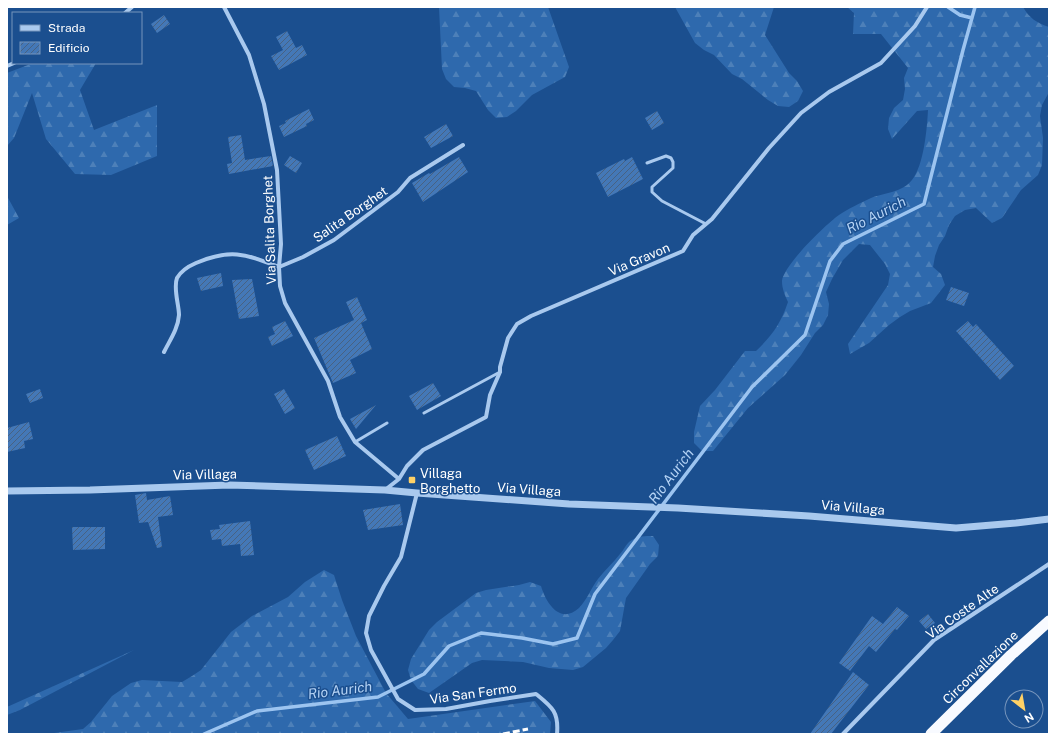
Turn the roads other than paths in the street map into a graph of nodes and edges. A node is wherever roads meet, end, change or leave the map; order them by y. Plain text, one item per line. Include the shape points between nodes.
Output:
1 (224, 7) edge
2 (927, 7) edge
3 (463, 144) dead end
4 (647, 163) dead end
5 (706, 224) junction
6 (279, 266) junction
7 (164, 352) dead end
8 (500, 372) junction
9 (424, 413) dead end
10 (387, 423) dead end
11 (355, 442) junction
12 (398, 479) junction
13 (385, 490) junction
14 (7, 491) edge
15 (417, 493) junction
16 (1049, 519) edge
17 (1049, 564) edge
18 (1049, 621) edge
19 (557, 734) edge
20 (843, 734) edge
21 (931, 734) edge

1 - 6 street, Via Salita Borghet via 249,55 264,104 276,170 281,244
2 - 5 street, Via Gravon via 916,26 881,63 829,92 801,113
3 - 6 street, Salita Borghet via 410,178 398,192 334,240 303,257
4 - 5 lane via 666,156 671,158 673,168 652,187 652,192 662,201
5 - 8 street, Via Gravon via 693,235 683,251 517,324 508,338
6 - 7 street via 234,253 208,258 187,267 177,279 179,315 176,330
6 - 11 street, Via Salita Borghet via 280,286 285,303 328,381 340,417
8 - 9 lane
8 - 12 street, Via Gravon via 490,395 486,417 423,450
10 - 11 lane
11 - 12 street, Via Salita Borghet
12 - 13 street
13 - 14 street, Via Villaga via 229,485
13 - 15 street, Via Villaga
15 - 16 street, Via Villaga via 569,504 809,516 956,528
15 - 19 street, Via San Fermo via 401,557 369,616 366,632 371,650 387,681 398,699 415,710 446,709 536,694 551,705 557,716
17 - 20 street, Via Coste Alte via 934,640
18 - 21 highway, Circonvallazione

